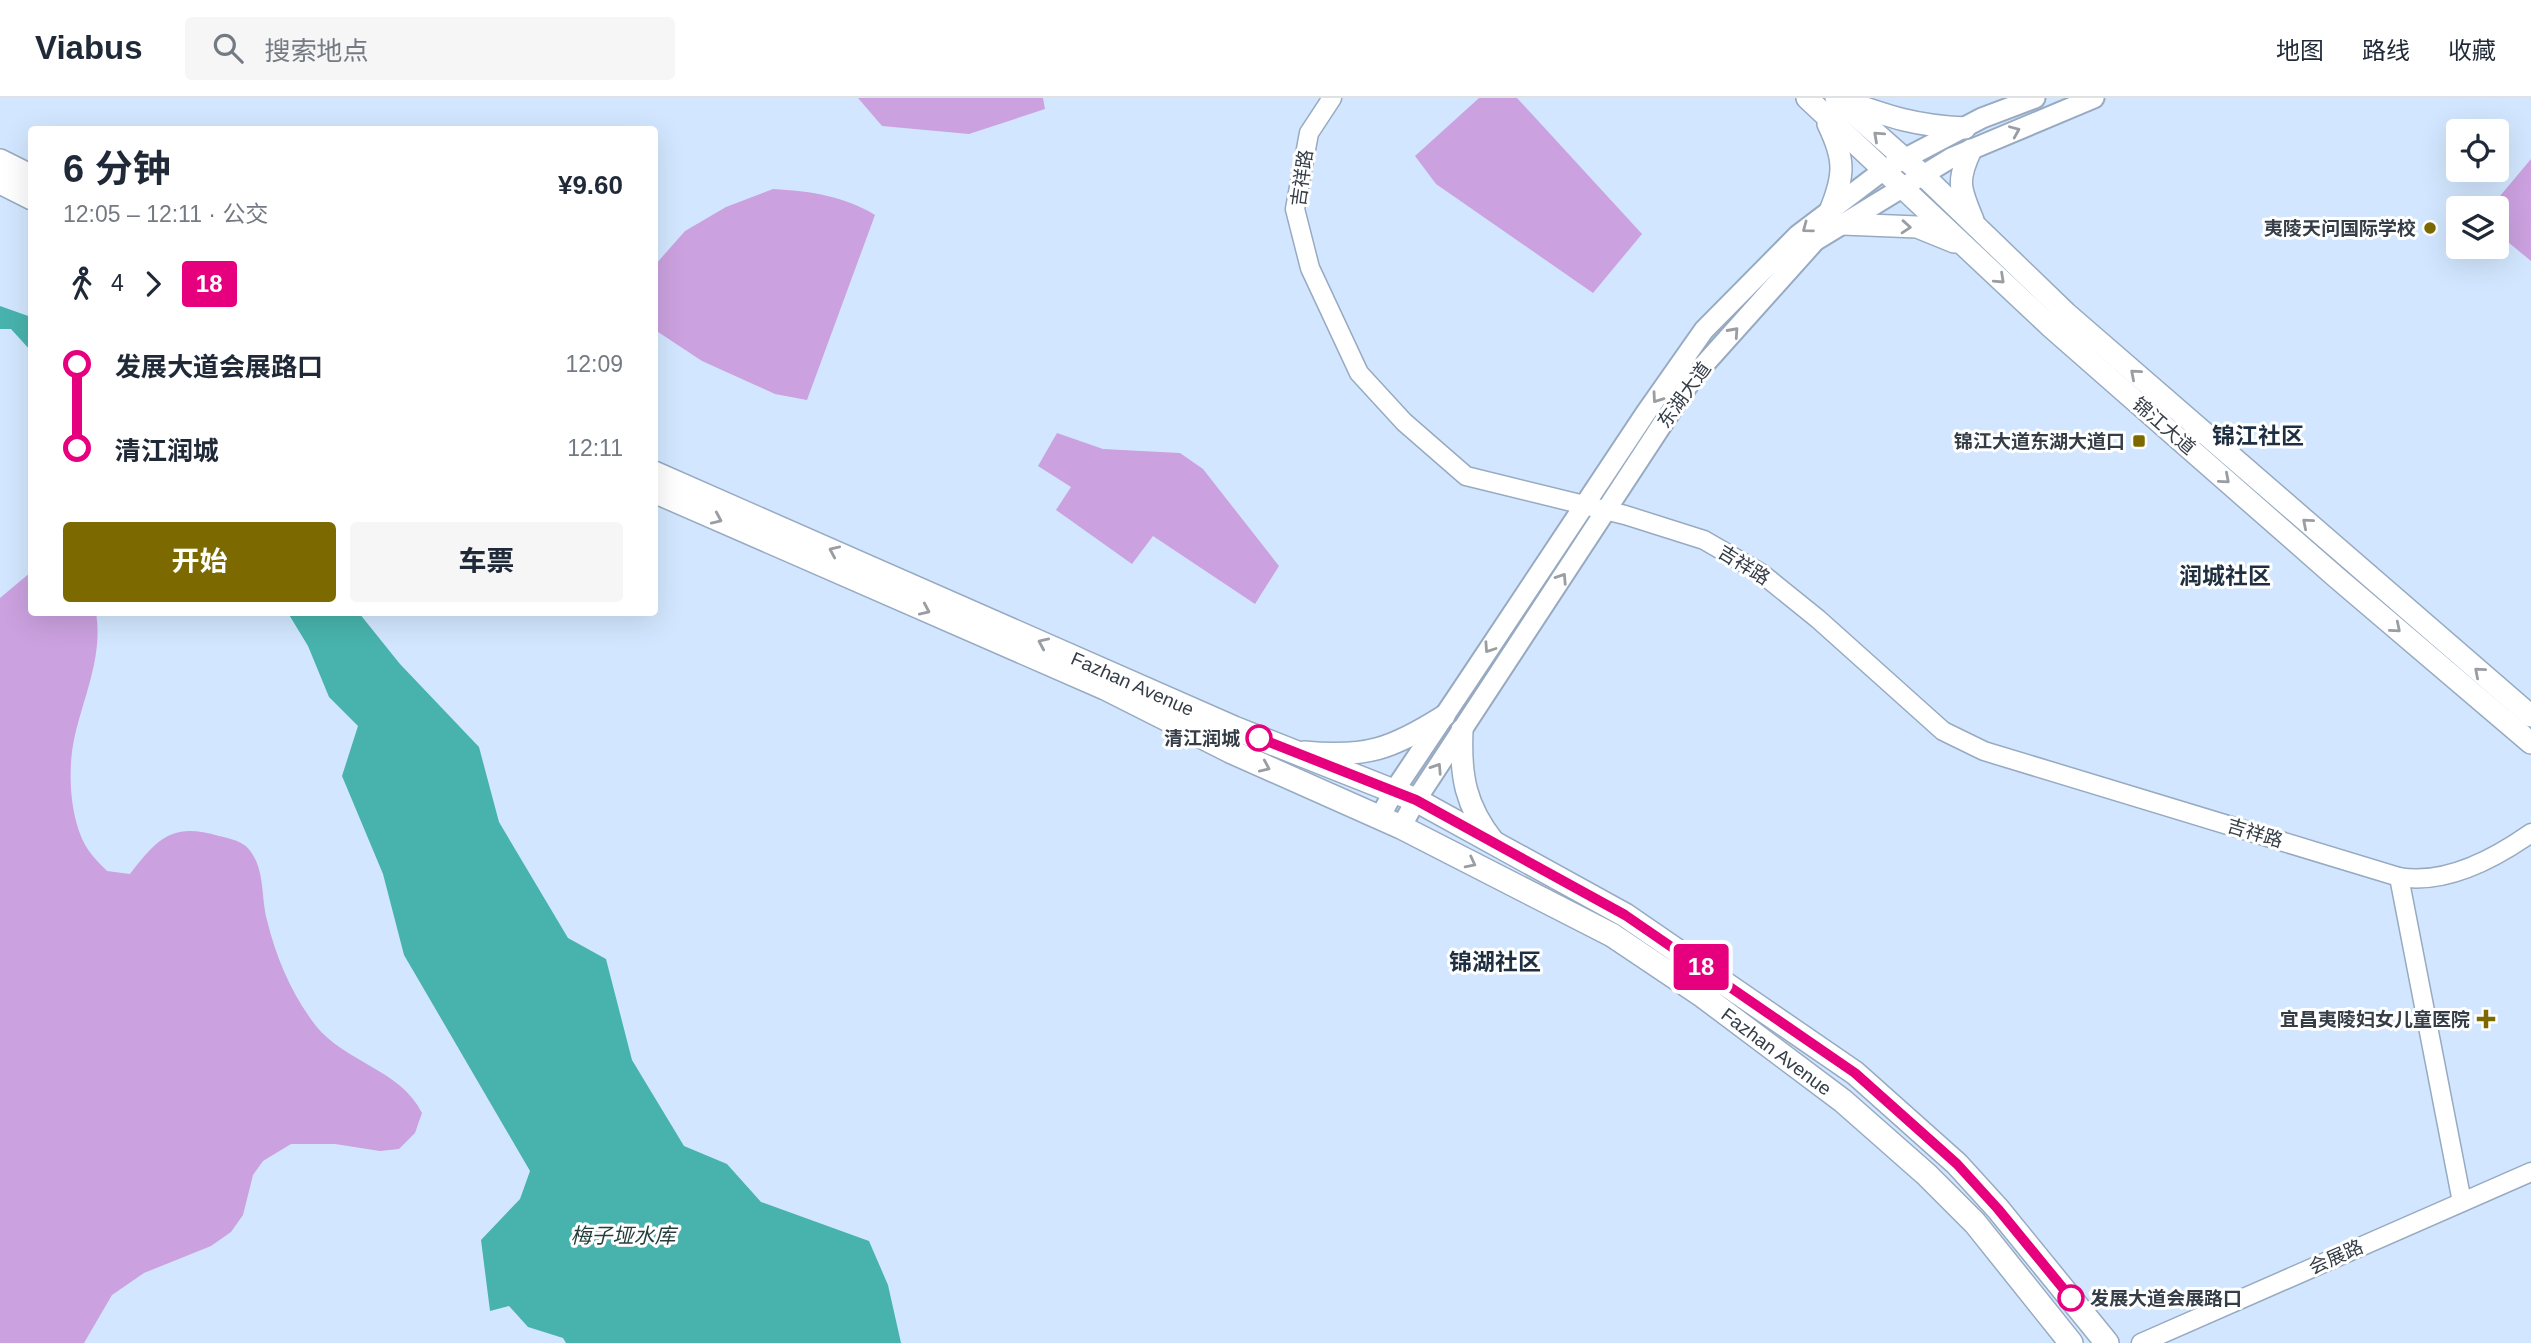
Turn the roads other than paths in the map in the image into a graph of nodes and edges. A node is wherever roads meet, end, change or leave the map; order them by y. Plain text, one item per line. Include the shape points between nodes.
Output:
1 (1332, 98) edge
2 (2035, 98) edge
3 (2094, 98) edge
4 (1825, 101) edge
5 (1965, 128) junction
6 (0, 149) edge
7 (1971, 150) junction
8 (0, 161) edge
9 (1895, 164) junction
10 (28, 174) edge
11 (28, 175) edge
12 (1923, 175) junction
13 (0, 183) edge
14 (1903, 188) junction
15 (28, 196) edge
16 (1837, 218) junction
17 (1976, 228) junction
18 (1965, 247) junction
19 (658, 475) edge
20 (658, 493) edge
21 (1584, 506) junction
22 (1606, 511) junction
23 (1444, 716) junction
24 (2531, 716) edge
25 (1462, 730) junction
26 (2531, 743) edge
27 (1291, 750) junction
28 (1394, 791) junction
29 (1416, 800) junction
30 (1380, 817) junction
31 (1401, 827) junction
32 (2531, 833) edge
33 (1494, 842) junction
34 (2399, 877) junction
35 (2531, 1172) edge
36 (2462, 1202) junction
37 (2071, 1343) edge
38 (2107, 1343) edge
39 (2141, 1343) edge

1 - 21 street, 吉祥路 via 1309,133 1295,209 1310,268 1359,373 1404,422 1466,476
2 - 5 main road, 东湖大道
7 -> 3 main road, 东湖大道
4 - 5 main road via 1906,122
4 - 9 main road, 锦江大道
4 - 16 main road via 1840,147
5 - 9 main road, 东湖大道
6 - 10 main road
7 - 12 main road, 东湖大道
7 - 17 main road via 1961,170 1962,194
8 - 11 highway
9 - 12 main road, 锦江大道
9 - 14 main road, 锦江大道
9 - 16 main road, 东湖大道
12 - 14 main road, 东湖大道
12 - 17 main road, 锦江大道
13 - 15 highway
14 - 16 main road, 东湖大道
14 - 18 main road, 锦江大道
16 -> 18 main road via 1917,227
16 -> 21 main road, 东湖大道 via 1798,235 1704,330
22 -> 16 main road, 东湖大道 via 1694,376
24 -> 17 main road, 锦江大道 via 2076,321
18 -> 26 main road, 锦江大道 via 2336,577
27 -> 19 highway, Fazhan Avenue
20 -> 30 highway, Fazhan Avenue via 1105,688 1230,751
21 - 22 street, 吉祥路
21 -> 23 main road, 东湖大道
25 -> 22 main road, 东湖大道
22 - 34 street, 吉祥路 via 1704,540 1761,573 1943,731 1984,751
23 - 27 main road via 1411,738 1377,751 1339,755
23 - 28 main road, 东湖大道
29 -> 25 main road, 东湖大道
25 - 33 main road via 1464,785 1478,822
27 - 28 highway, Fazhan Avenue
28 - 29 highway, Fazhan Avenue
28 - 30 main road, 东湖大道
29 - 31 main road, 东湖大道
29 - 33 highway, Fazhan Avenue
30 - 31 highway, Fazhan Avenue
31 -> 37 highway, Fazhan Avenue via 1612,935 1703,996 1843,1101 1975,1223
32 - 34 street, 吉祥路 via 2478,862 2436,878
33 - 38 highway, Fazhan Avenue via 1625,915 1855,1073 1957,1164
34 - 36 street
35 - 36 street, 会展路
36 - 39 street, 会展路

